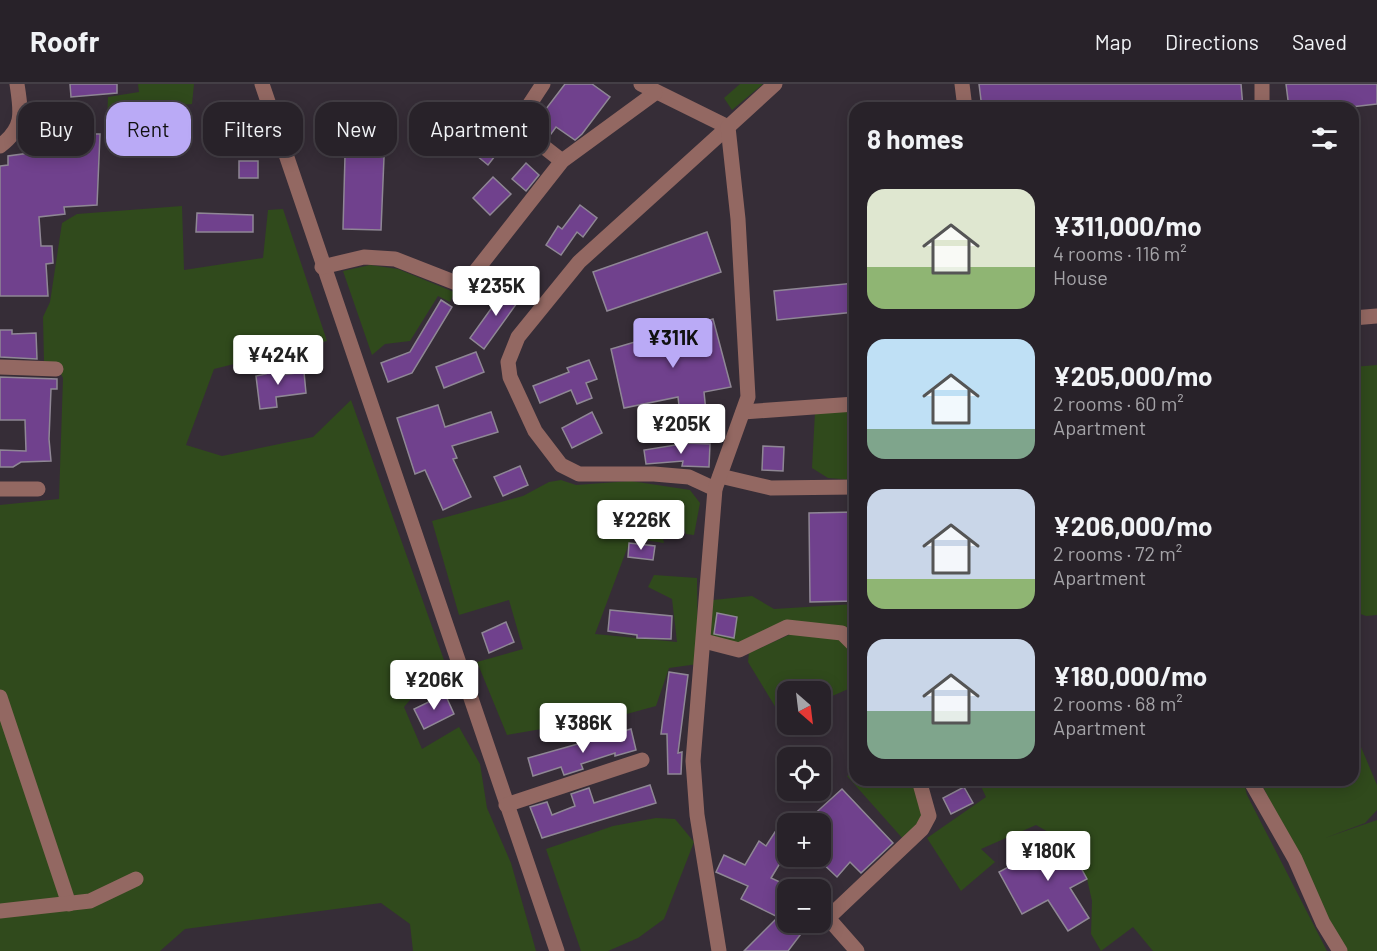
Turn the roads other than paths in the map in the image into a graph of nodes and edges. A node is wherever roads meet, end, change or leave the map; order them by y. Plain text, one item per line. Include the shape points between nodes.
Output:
1 (17, 84) edge
2 (262, 84) edge
3 (543, 84) edge
4 (641, 84) edge
5 (774, 84) edge
6 (963, 84) edge
7 (1262, 84) edge
8 (655, 93) junction
9 (964, 102) edge
10 (1262, 102) edge
11 (728, 127) junction
12 (0, 146) edge
13 (562, 161) junction
14 (322, 267) junction
15 (1377, 316) edge
16 (1359, 318) edge
17 (0, 367) edge
18 (56, 369) dead end
19 (849, 404) edge
20 (743, 412) junction
21 (717, 482) junction
22 (849, 487) edge
23 (0, 489) edge
24 (38, 489) dead end
25 (849, 640) edge
26 (704, 641) junction
27 (0, 697) edge
28 (642, 760) dead end
29 (920, 786) edge
30 (1253, 786) edge
31 (506, 805) junction
32 (136, 879) dead end
33 (69, 904) junction
34 (0, 911) edge
35 (556, 951) edge
36 (719, 951) edge
37 (857, 951) edge
38 (1340, 951) edge

1 - 12 street via 21,118 16,130
2 - 14 street
3 - 13 street via 516,124
4 - 8 street
5 - 11 street
6 - 9 street
7 - 10 street
8 - 11 street
8 - 13 street
11 - 20 street via 738,219 748,397
11 - 21 street via 579,262 518,337 508,362 510,377 534,431 561,465 579,474 654,474
13 - 14 street via 465,286 395,259 364,256
14 - 31 street
15 - 16 street
17 - 18 street
19 - 20 street
20 - 21 street
21 - 22 street via 771,488
21 - 26 street
23 - 24 street
25 - 26 street via 842,633 787,627 739,650
26 - 36 street via 693,761
27 - 33 street
28 - 31 street
29 - 37 street via 928,816 922,829 828,918
30 - 38 street
31 - 35 street
32 - 33 street via 90,901
33 - 34 street

